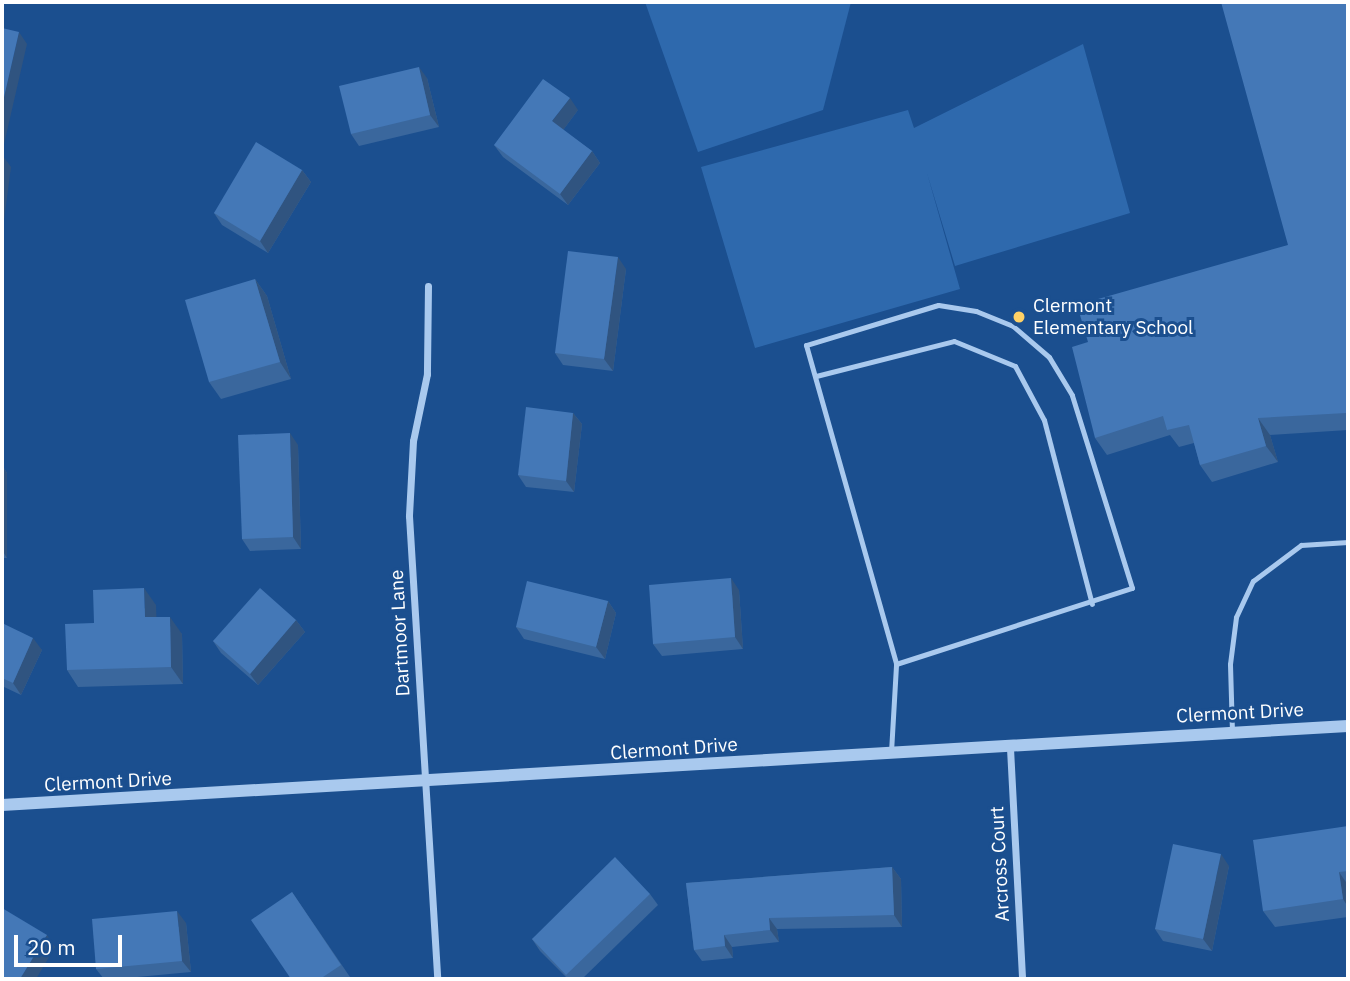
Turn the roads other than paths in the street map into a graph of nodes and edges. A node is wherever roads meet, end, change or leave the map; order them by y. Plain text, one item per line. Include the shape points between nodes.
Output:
1 (428, 286) dead end
2 (816, 376) junction
3 (1348, 542) edge
4 (1093, 604) junction
5 (896, 664) junction
6 (1348, 726) edge
7 (1232, 732) junction
8 (1010, 748) junction
9 (891, 755) junction
10 (425, 784) junction
11 (2, 805) edge
12 (437, 979) edge
13 (1022, 979) edge

1 - 10 street, Dartmoor Lane via 427,373 409,484
2 - 4 lane via 954,341 1015,366 1044,420
2 - 4 lane via 806,345 938,305 1013,326 1049,357 1072,395 1132,588
2 - 5 lane
3 - 7 lane via 1301,545 1253,581 1237,617 1231,652
4 - 5 lane
5 - 9 lane
6 - 7 street, Clermont Drive
7 - 8 street, Clermont Drive
8 - 9 street, Clermont Drive
8 - 13 street, Arcross Court
9 - 10 street, Clermont Drive
10 - 11 street, Clermont Drive
10 - 12 street, Dartmoor Lane

